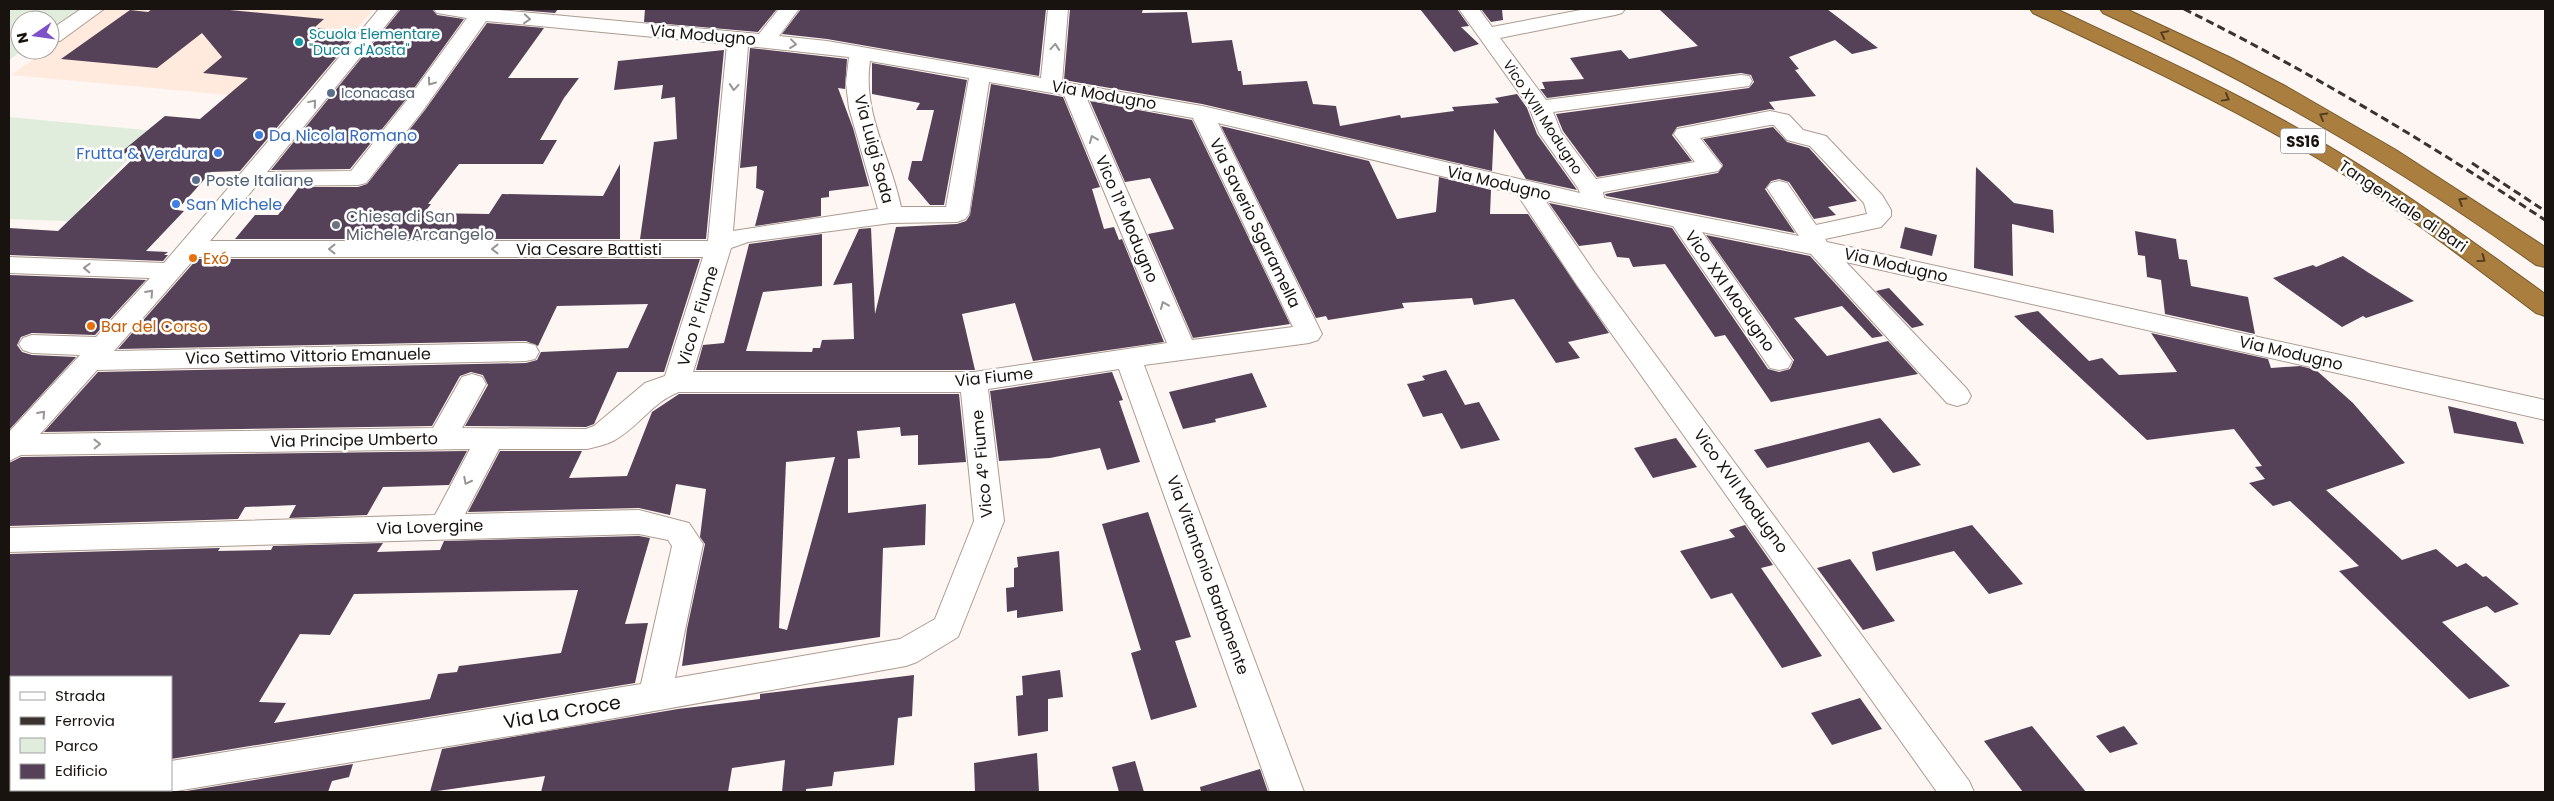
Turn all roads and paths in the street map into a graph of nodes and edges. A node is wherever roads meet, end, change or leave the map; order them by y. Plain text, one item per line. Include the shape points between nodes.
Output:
1 (94, 9) edge
2 (389, 9) edge
3 (789, 9) edge
4 (1058, 9) edge
5 (1469, 9) edge
6 (1615, 9) edge
7 (2040, 9) edge
8 (2074, 9) edge
9 (2110, 9) edge
10 (462, 11) edge
11 (60, 32) edge
12 (1488, 34) junction
13 (738, 38) junction
14 (765, 40) junction
15 (860, 53) junction
16 (980, 74) junction
17 (1741, 81) dead end
18 (1062, 87) junction
19 (1540, 107) junction
20 (1202, 113) junction
21 (248, 179) junction
22 (1779, 188) dead end
23 (1525, 189) junction
24 (1592, 196) junction
25 (891, 215) junction
26 (1682, 221) junction
27 (1815, 241) junction
28 (719, 246) junction
29 (189, 249) junction
30 (2545, 259) edge
31 (9, 266) edge
32 (171, 271) junction
33 (2545, 282) edge
34 (2545, 307) edge
35 (1309, 334) joint
36 (32, 344) dead end
37 (1183, 350) junction
38 (526, 352) dead end
39 (96, 353) junction
40 (1128, 358) junction
41 (1779, 361) dead end
42 (677, 382) junction
43 (974, 382) junction
44 (472, 384) dead end
45 (1957, 396) dead end
46 (2545, 410) edge
47 (442, 438) junction
48 (490, 438) junction
49 (11, 447) edge
50 (444, 526) junction
51 (9, 540) edge
52 (948, 628) joint
53 (654, 696) junction
54 (172, 777) edge
55 (1287, 792) edge
56 (1957, 792) edge

1 - 11 street
21 -> 2 street
3 - 14 street
18 -> 4 street
5 - 12 street, Vico XVIII Modugno
6 - 12 street
7 -> 34 highway, Tangenziale di Bari / SS16 via 2205,86 2316,148 2444,232
8 - 33 highway, Tangenziale di Bari / SS16 via 2220,76 2336,141 2460,221
30 -> 9 highway via 2468,205 2320,114 2236,69
10 -> 13 street, Via Modugno
10 -> 21 street via 416,104 358,178
12 - 19 street, Vico XVIII Modugno
13 - 14 street, Via Modugno
13 -> 28 street, Vico 1° Fiume
14 -> 15 street, Via Modugno
15 - 16 street, Via Modugno
15 - 25 street, Via Luigi Sada via 856,90
16 - 18 street, Via Modugno
16 - 25 street, Via Cesare Battisti via 958,214
17 - 19 street
18 - 20 street, Via Modugno
37 -> 18 street, Vico 11° Modugno
19 - 24 street, Vico XVIII Modugno via 1550,133
20 - 23 street, Via Modugno
20 - 35 street, Via Saverio Sgaramella
21 - 29 street
22 - 27 street
23 - 24 street, Via Modugno
23 - 56 street, Vico XVII Modugno via 1586,279
24 - 26 street, Via Modugno
24 - 27 street via 1710,166 1685,134 1770,118 1781,120 1795,135 1818,141 1874,200 1879,210 1879,216 1872,222
25 - 28 street, Via Cesare Battisti via 745,235
26 - 27 street, Via Modugno
26 - 41 street, Vico XXI Modugno
27 - 45 street
27 - 46 street, Via Modugno
28 -> 29 street, Via Cesare Battisti
28 - 42 street, Vico 1° Fiume
29 - 32 street
32 -> 31 street
39 -> 32 street
35 - 37 street, Via Fiume
36 - 39 street, Vico Settimo Vittorio Emanuele
37 - 40 street, Via Fiume
38 - 39 street, Vico Settimo Vittorio Emanuele
49 -> 39 street
40 - 43 street, Via Fiume
40 - 55 street, Via Vitantonio Barbanente
42 - 43 street, Via Fiume
42 - 48 street, Via Principe Umberto via 655,390 604,433 587,439
43 - 52 street, Vico 4° Fiume via 989,521
44 - 47 street
47 - 48 street, Via Principe Umberto
49 -> 47 street, Via Principe Umberto
48 -> 50 street
50 - 51 street, Via Lovergine
50 - 53 street, Via Lovergine via 639,522 678,531 688,544
52 - 53 street, Via La Croce via 906,652
53 - 54 street, Via La Croce

